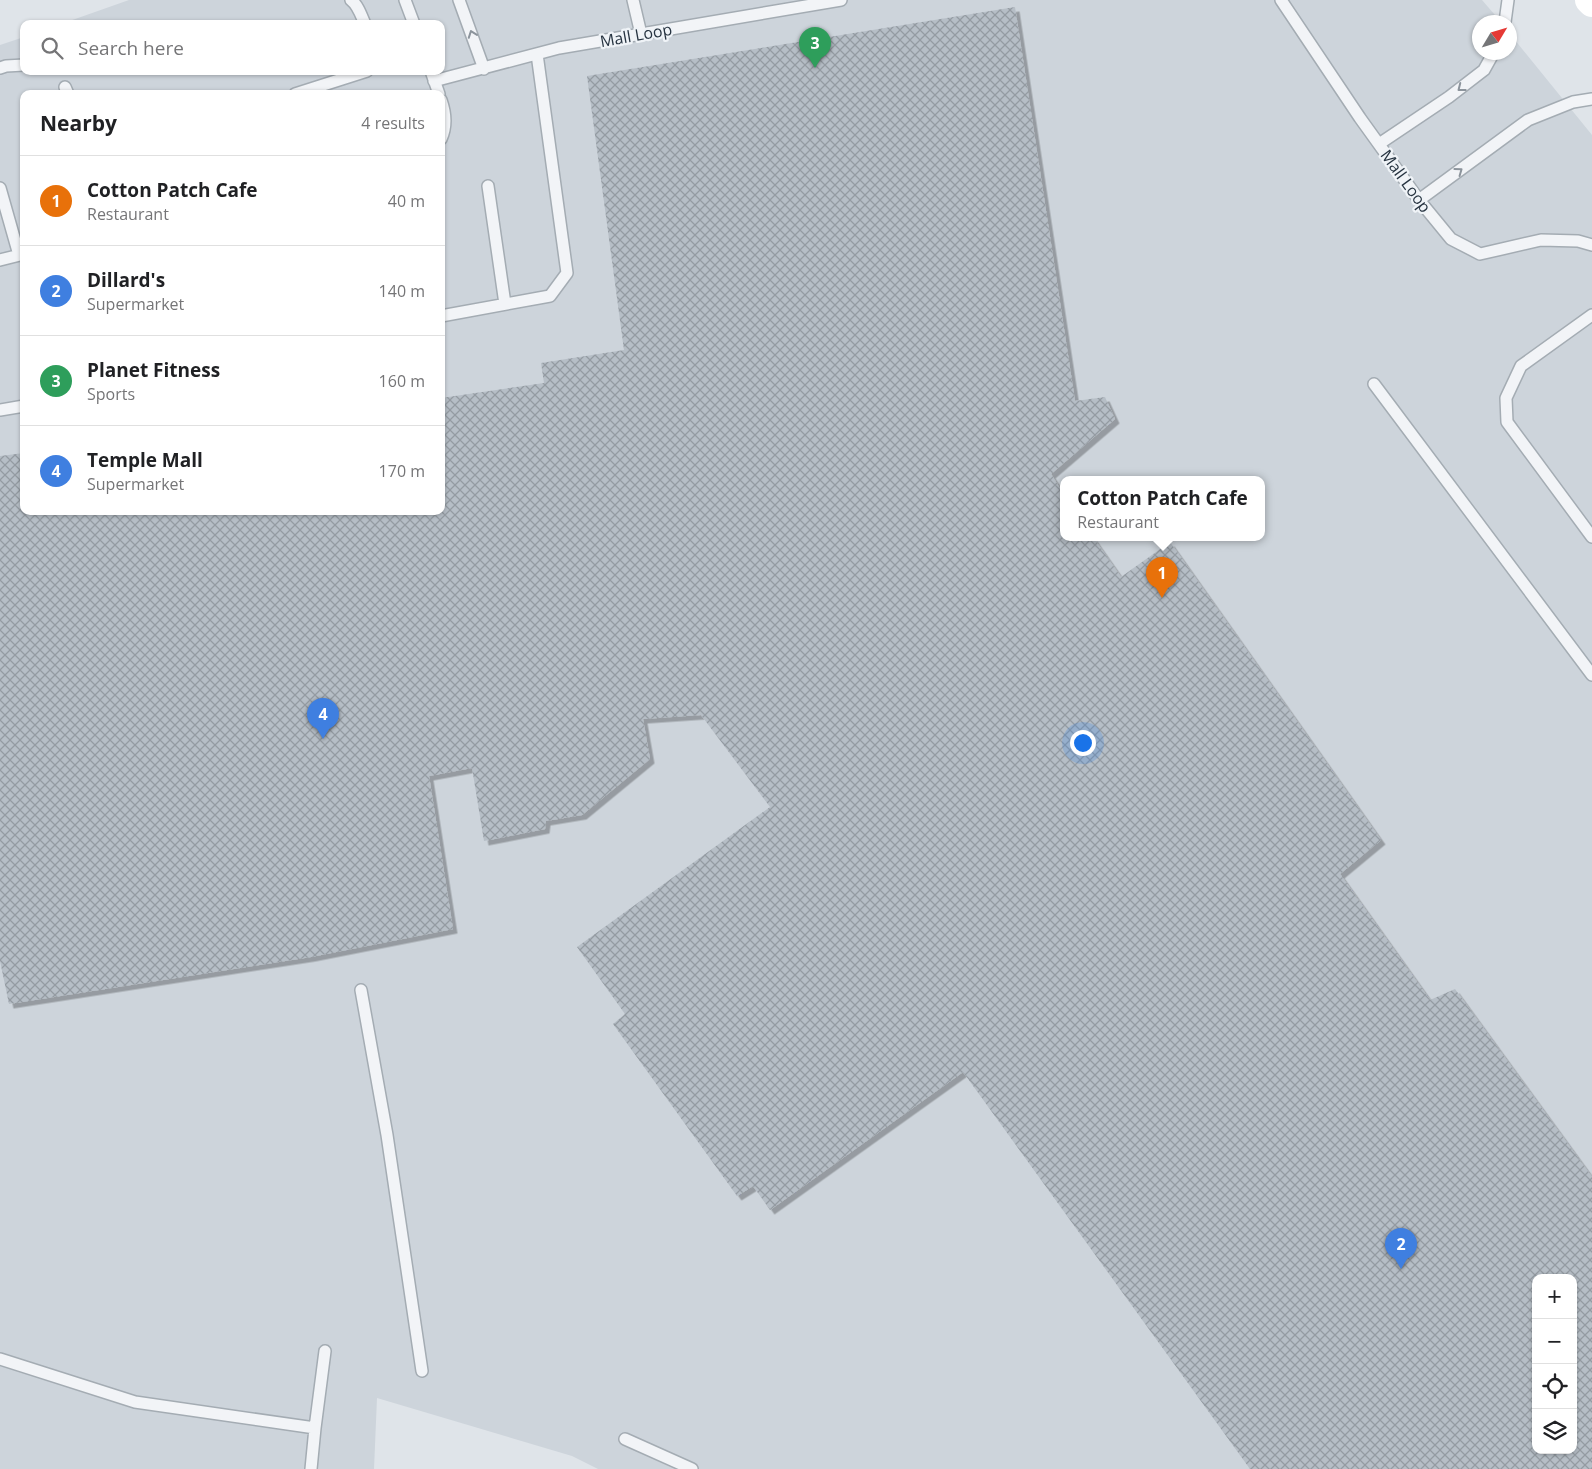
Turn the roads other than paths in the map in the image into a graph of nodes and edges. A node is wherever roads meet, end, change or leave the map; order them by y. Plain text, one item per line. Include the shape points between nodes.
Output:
1 (351, 0) edge
2 (405, 0) edge
3 (459, 0) edge
4 (633, 0) edge
5 (841, 0) edge
6 (1281, 0) edge
7 (1508, 0) edge
8 (1589, 0) edge
9 (1592, 3) edge
10 (1506, 15) edge
11 (363, 20) edge
12 (412, 20) edge
13 (641, 34) junction
14 (537, 54) junction
15 (1490, 60) edge
16 (20, 65) edge
17 (0, 68) edge
18 (484, 68) junction
19 (445, 74) edge
20 (354, 75) edge
21 (433, 76) edge
22 (308, 90) edge
23 (438, 90) edge
24 (1592, 99) edge
25 (445, 110) edge
26 (445, 129) edge
27 (1379, 144) junction
28 (488, 186) dead end
29 (0, 188) edge
30 (1419, 200) junction
31 (1592, 245) edge
32 (20, 252) edge
33 (20, 255) edge
34 (0, 260) edge
35 (505, 304) junction
36 (445, 315) edge
37 (1592, 315) edge
38 (1374, 384) dead end
39 (20, 407) edge
40 (0, 410) edge
41 (1592, 537) edge
42 (1592, 675) edge
43 (361, 990) dead end
44 (325, 1351) dead end
45 (0, 1359) edge
46 (422, 1371) dead end
47 (315, 1428) junction
48 (625, 1439) dead end
49 (311, 1469) edge
50 (692, 1469) edge

1 - 11 lane
2 - 12 lane
18 -> 3 lane
4 - 13 lane
5 - 13 lane, Mall Loop
6 - 27 lane, Mall Loop
7 - 10 lane
8 - 9 main road
13 - 14 lane, Mall Loop
14 - 18 lane, Mall Loop
14 - 35 lane via 567,273 550,296
15 -> 27 lane via 1484,70 1450,97
16 - 17 lane
18 - 19 lane, Mall Loop
20 - 22 lane
21 - 23 lane
30 -> 24 lane via 1528,120 1573,102
25 - 26 lane
27 - 30 lane, Mall Loop
28 - 35 lane
29 - 32 lane
30 - 31 lane, Mall Loop via 1451,239 1480,254 1541,240 1578,240
33 - 34 lane
35 - 36 lane
37 - 41 lane via 1521,366 1506,398 1507,422
38 - 42 lane
39 - 40 lane
43 - 46 lane via 386,1127
44 - 47 lane
45 - 47 lane via 135,1402
47 - 49 lane
48 - 50 lane

